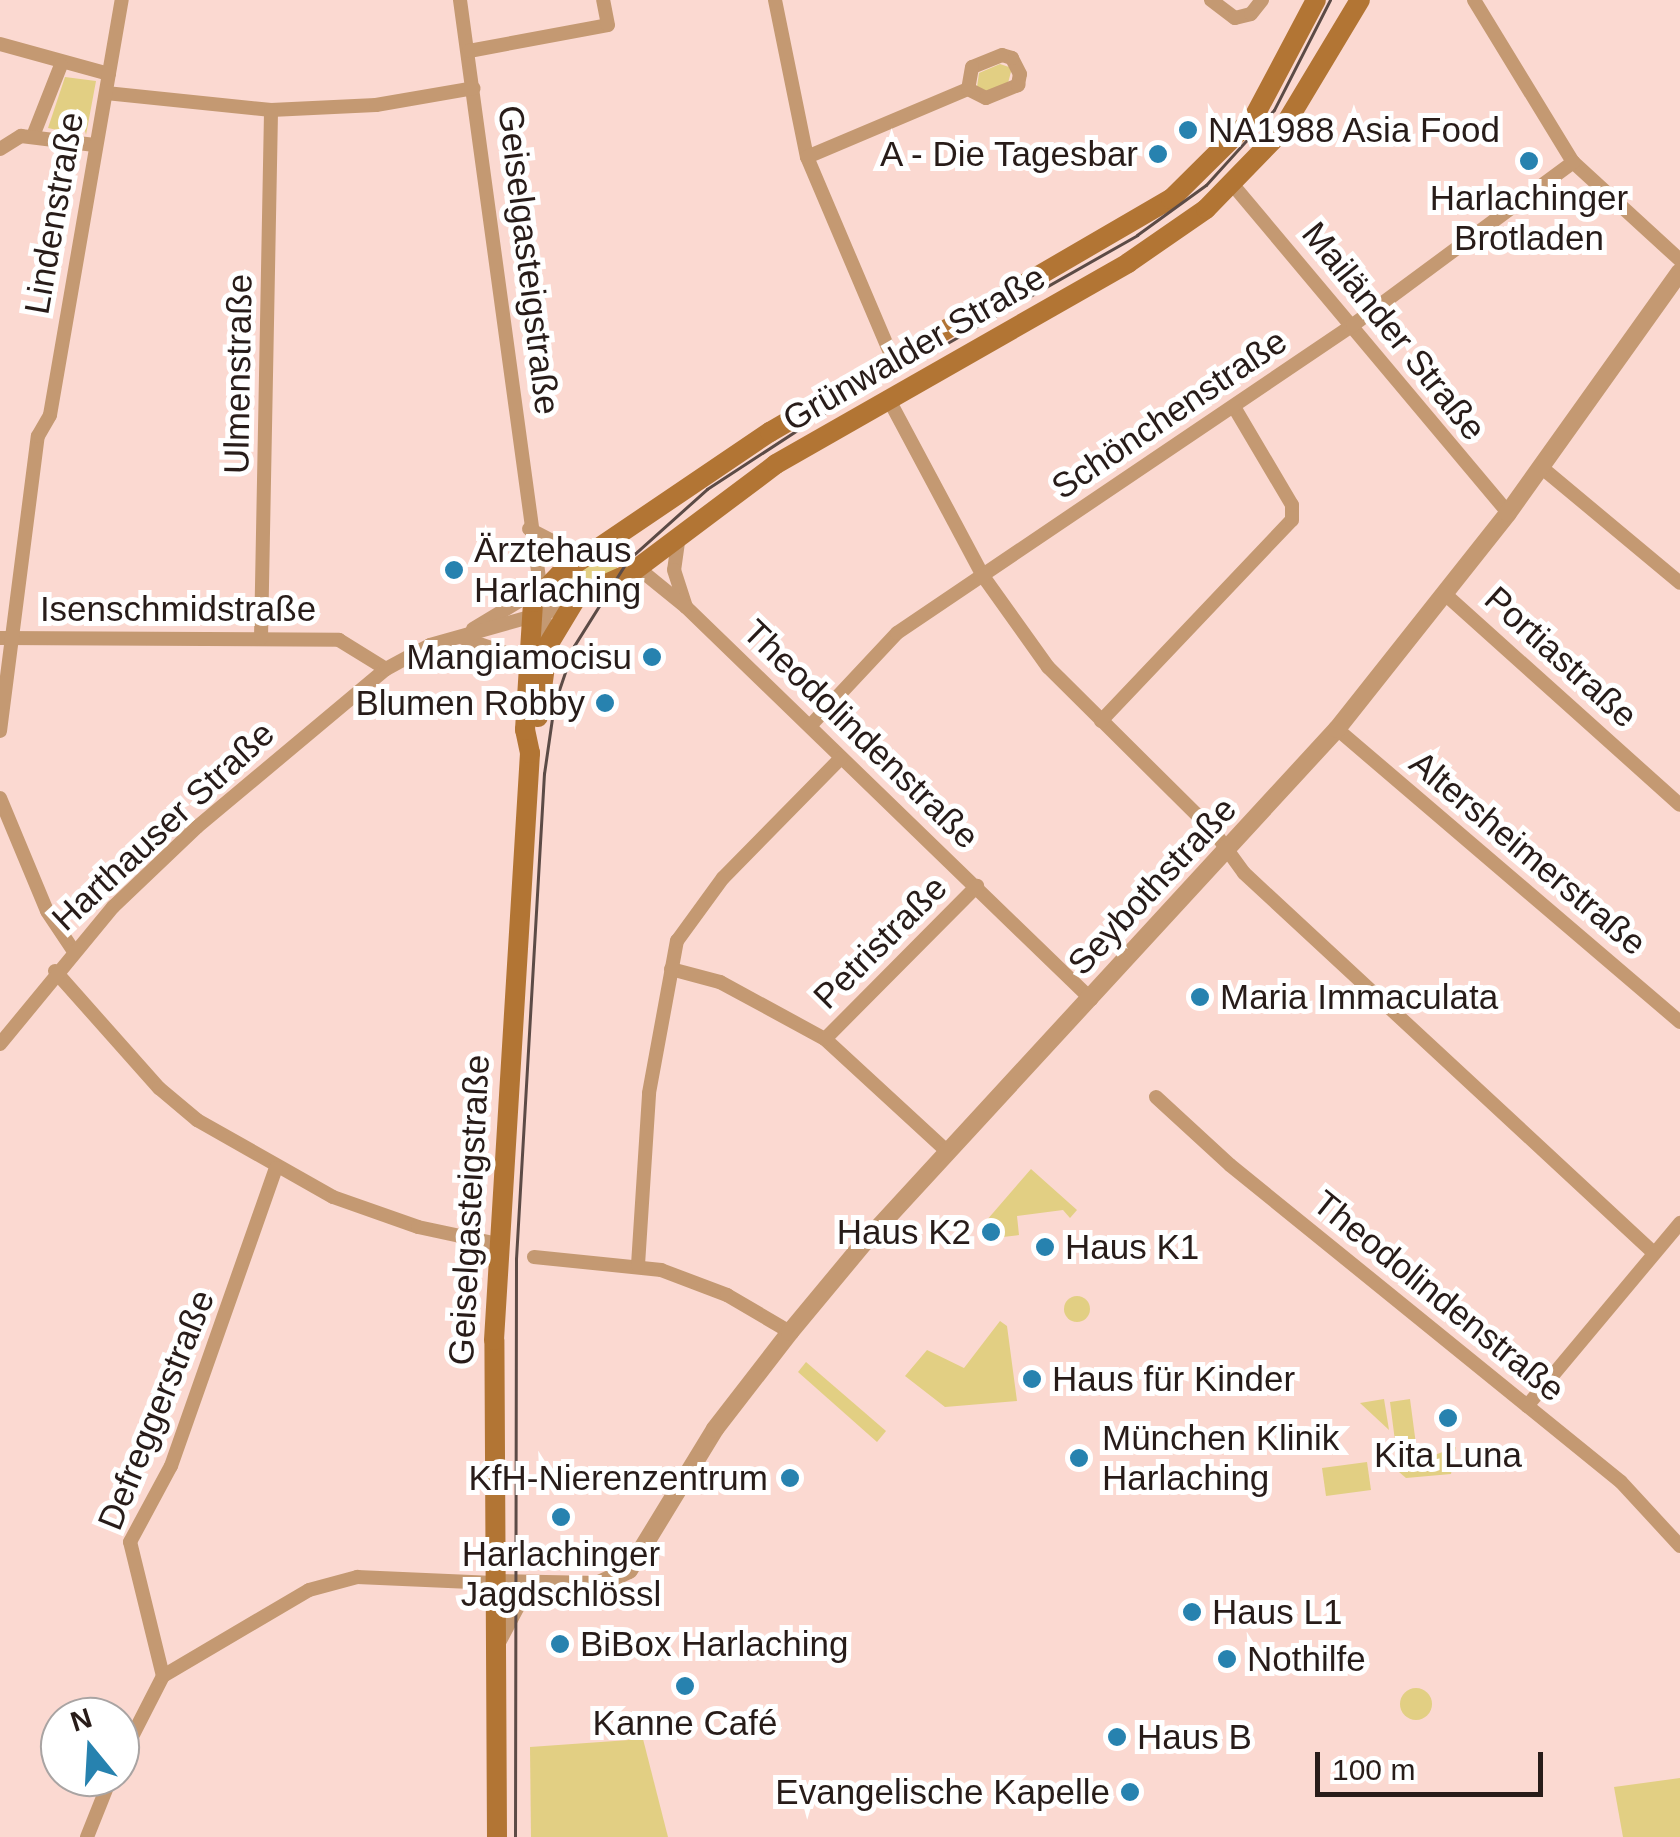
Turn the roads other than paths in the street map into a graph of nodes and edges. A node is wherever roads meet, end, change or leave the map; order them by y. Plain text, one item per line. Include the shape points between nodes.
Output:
1 (122, 0) edge
2 (460, 0) edge
3 (603, 0) edge
4 (775, 0) edge
5 (1211, 0) edge
6 (1262, 0) edge
7 (1316, 0) edge
8 (1360, 0) edge
9 (1474, 0) edge
10 (0, 44) edge
11 (469, 52) junction
12 (60, 65) junction
13 (109, 74) junction
14 (474, 88) junction
15 (968, 90) dead end
16 (106, 93) junction
17 (272, 110) junction
18 (33, 136) junction
19 (94, 145) junction
20 (0, 149) edge
21 (807, 157) junction
22 (1573, 162) junction
23 (1234, 185) junction
24 (1680, 260) edge
25 (1678, 278) edge
26 (1353, 325) junction
27 (893, 360) junction
28 (888, 398) junction
29 (1234, 407) junction
30 (1541, 467) junction
31 (1508, 514) junction
32 (529, 529) junction
33 (628, 531) junction
34 (680, 534) junction
35 (585, 558) junction
36 (638, 568) junction
37 (983, 576) junction
38 (1680, 583) edge
39 (539, 589) junction
40 (1446, 595) junction
41 (569, 606) junction
42 (686, 607) junction
43 (538, 615) junction
44 (459, 637) junction
45 (6, 638) edge
46 (260, 638) junction
47 (548, 644) junction
48 (529, 661) junction
49 (386, 669) junction
50 (1101, 720) junction
51 (810, 726) junction
52 (1338, 730) junction
53 (0, 731) edge
54 (530, 753) junction
55 (842, 758) junction
56 (0, 798) edge
57 (1680, 805) edge
58 (1228, 851) junction
59 (977, 886) junction
60 (73, 950) junction
61 (671, 970) junction
62 (55, 971) junction
63 (1091, 998) junction
64 (1680, 1022) edge
65 (825, 1039) junction
66 (0, 1044) edge
67 (1156, 1097) dead end
68 (948, 1152) junction
69 (276, 1168) junction
70 (1680, 1222) edge
71 (498, 1244) junction
72 (1654, 1253) junction
73 (534, 1256) dead end
74 (638, 1265) junction
75 (790, 1332) junction
76 (1527, 1406) junction
77 (1680, 1546) edge
78 (494, 1583) junction
79 (554, 1586) junction
80 (494, 1646) junction
81 (163, 1676) junction
82 (140, 1721) edge
83 (103, 1797) edge
84 (87, 1837) edge
85 (498, 1837) edge

1 - 13 street, Lindenstraße
2 - 11 street, Geiselgasteigstraße
3 - 11 street via 608,25
4 - 21 street
5 - 6 street via 1235,18
7 - 27 main road, Grünwalder Straße via 1268,96 1187,186 1116,235
8 - 23 main road, Grünwalder Straße via 1298,108
9 - 22 street
10 - 12 street
11 - 14 street, Geiselgasteigstraße
12 - 13 street
12 - 18 street
13 - 16 street, Lindenstraße
14 - 17 street via 376,105
14 - 32 street, Geiselgasteigstraße
15 - 21 street
16 - 17 street
16 - 19 street, Lindenstraße
17 - 46 street, Ulmenstraße
18 - 19 street
18 - 20 street
19 - 45 street, Lindenstraße
21 - 27 street
22 - 24 street
22 - 26 street, Schönchenstraße
23 - 26 street, Mailänder Straße
23 - 28 main road, Grünwalder Straße via 1128,263
25 - 30 street, Seybothstraße
26 - 29 street, Schönchenstraße
26 - 31 street, Mailänder Straße
27 - 33 main road, Grünwalder Straße via 745,448
28 - 34 main road, Grünwalder Straße via 776,464
28 - 37 street
29 - 37 street, Schönchenstraße
29 - 50 street via 1292,504 1292,520
30 - 31 street, Seybothstraße
30 - 38 street
31 - 40 street, Seybothstraße
32 - 35 street
32 - 39 street, Geiselgasteigstraße
33 - 35 main road, Grünwalder Straße
33 - 36 main road via 626,554
34 - 36 main road, Grünwalder Straße
34 - 42 street via 674,570
35 - 39 main road, Grünwalder Straße
36 - 41 main road, Grünwalder Straße
36 - 42 street, Theodolindenstraße
37 - 50 street via 1049,668
37 - 51 street, Schönchenstraße via 897,633
39 - 43 main road, Geiselgasteigstraße
39 - 44 street
40 - 52 street, Seybothstraße
40 - 57 street, Portiastraße
41 - 43 street
41 - 47 main road
42 - 51 street, Theodolindenstraße
43 - 44 street
43 - 47 street, Geiselgasteigstraße
43 - 48 main road, Geiselgasteigstraße
44 - 48 street
44 - 49 street
45 - 46 street, Isenschmidstraße
45 - 53 street, Lindenstraße
46 - 49 street, Isenschmidstraße via 353,644
47 - 54 main road
48 - 54 main road, Geiselgasteigstraße
49 - 60 street, Harthauser Straße via 197,827
50 - 58 street
51 - 55 street, Theodolindenstraße
52 - 58 street, Seybothstraße
52 - 64 street, Altersheimerstraße
54 - 71 main road, Geiselgasteigstraße
55 - 59 street, Theodolindenstraße
55 - 61 street via 688,918
56 - 60 street via 47,911
58 - 63 street, Seybothstraße
58 - 72 street via 1244,873
59 - 63 street, Theodolindenstraße
59 - 65 street, Petristraße
60 - 62 street, Harthauser Straße
61 - 65 street via 720,982
61 - 74 street via 649,1093
62 - 66 street, Harthauser Straße
62 - 69 street via 159,1088
63 - 68 street, Seybothstraße
65 - 68 street
67 - 76 street, Theodolindenstraße
68 - 75 street, Seybothstraße
69 - 71 street via 377,1214
69 - 81 street, Defreggerstraße via 185,1430 130,1542
70 - 72 street
71 - 78 main road, Geiselgasteigstraße
72 - 76 street
73 - 74 street
74 - 75 street via 727,1295
75 - 79 street, Seybothstraße via 712,1434 622,1578
76 - 77 street, Theodolindenstraße via 1629,1489
78 - 79 street
78 - 80 main road, Geiselgasteigstraße
78 - 81 street via 332,1580 243,1623
79 - 80 street via 517,1604
80 - 85 main road, Geiselgasteigstraße
81 - 82 street
83 - 84 street

